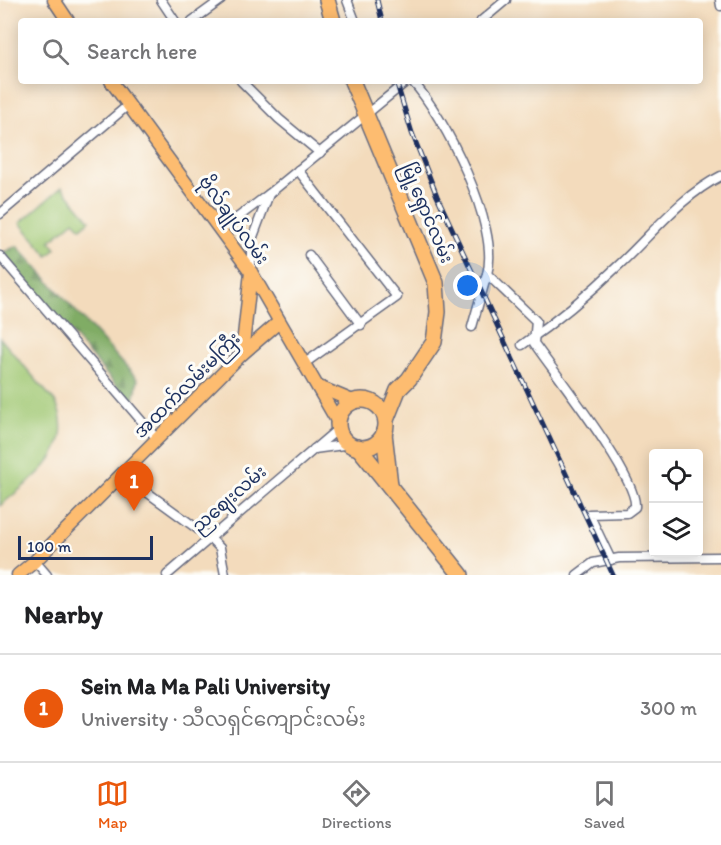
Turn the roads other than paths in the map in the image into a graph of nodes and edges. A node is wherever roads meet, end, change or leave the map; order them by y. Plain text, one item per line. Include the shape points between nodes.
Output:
1 (161, 0) edge
2 (220, 0) edge
3 (327, 0) edge
4 (347, 0) edge
5 (507, 0) edge
6 (720, 0) edge
7 (58, 2) edge
8 (721, 6) edge
9 (67, 18) edge
10 (173, 18) edge
11 (196, 18) edge
12 (332, 18) edge
13 (354, 18) edge
14 (485, 18) edge
15 (113, 84) edge
16 (244, 84) edge
17 (352, 84) edge
18 (406, 84) edge
19 (413, 84) edge
20 (127, 106) junction
21 (320, 153) junction
22 (298, 170) junction
23 (721, 176) edge
24 (270, 194) junction
25 (0, 214) edge
26 (221, 230) junction
27 (309, 255) dead end
28 (0, 256) edge
29 (250, 272) junction
30 (487, 274) junction
31 (279, 322) junction
32 (361, 325) junction
33 (472, 327) dead end
34 (534, 336) junction
35 (522, 345) dead end
36 (242, 354) junction
37 (305, 363) junction
38 (319, 387) junction
39 (398, 390) junction
40 (362, 401) junction
41 (339, 426) junction
42 (385, 426) junction
43 (157, 439) junction
44 (354, 446) junction
45 (314, 449) junction
46 (122, 474) junction
47 (390, 485) junction
48 (210, 538) junction
49 (721, 557) edge
50 (611, 560) junction
51 (35, 561) junction
52 (18, 575) edge
53 (47, 575) edge
54 (167, 575) edge
55 (225, 575) edge
56 (461, 575) edge
57 (578, 575) edge

1 - 10 street
2 - 11 street
3 - 12 highway
4 - 13 street
5 - 14 street
6 - 8 street
7 - 9 main road
15 - 20 main road, ဗိုလ်ချုပ်လမ်း
16 - 21 street
17 - 39 highway, မြို့ရှောင်လမ်း via 436,283 434,342
18 - 21 street
19 - 30 street via 423,93 480,205 489,234 491,260
20 - 25 street
20 - 26 main road, ဗိုလ်ချုပ်လမ်း
21 - 22 street
22 - 24 street
22 - 32 street via 397,297
23 - 34 street via 685,199 555,323
24 - 26 street
24 - 29 street via 250,242
26 - 29 main road, ဗိုလ်ချုပ်လမ်း
27 - 32 street
28 - 43 street
29 - 31 main road, ဗိုလ်ချုပ်လမ်း
29 - 36 main road
30 - 33 street
30 - 34 street via 536,321
31 - 36 main road, အထက်လမ်းမကြီး
31 - 37 main road, ဗိုလ်ချုပ်လမ်း
32 - 37 street
34 - 35 street
34 - 50 street via 534,343 611,451 634,492 635,507 627,513 589,513
36 - 43 main road, အထက်လမ်းမကြီး
37 - 38 main road, ဗိုလ်ချုပ်လမ်း
38 - 40 main road
38 - 41 main road, ဗိုလ်ချုပ်လမ်း
39 - 40 highway
39 - 42 highway, မြို့ရှောင်လမ်း
40 - 41 highway via 343,410
40 - 42 highway via 380,408
41 - 44 highway
41 - 45 street, ညဈေးလမ်း
42 - 44 highway via 374,445
42 - 47 highway, မြို့ရှောင်လမ်း
43 - 46 main road, အထက်လမ်းမကြီး
44 - 45 street
44 - 47 highway
45 - 48 street, ညဈေးလမ်း
46 - 48 street
46 - 51 main road, အထက်လမ်းမကြီး
47 - 56 highway
48 - 54 street, ညဈေးလမ်း
48 - 55 street via 220,548
49 - 50 street
50 - 57 street via 593,563
51 - 52 main road, အထက်လမ်းမကြီး
51 - 53 street

